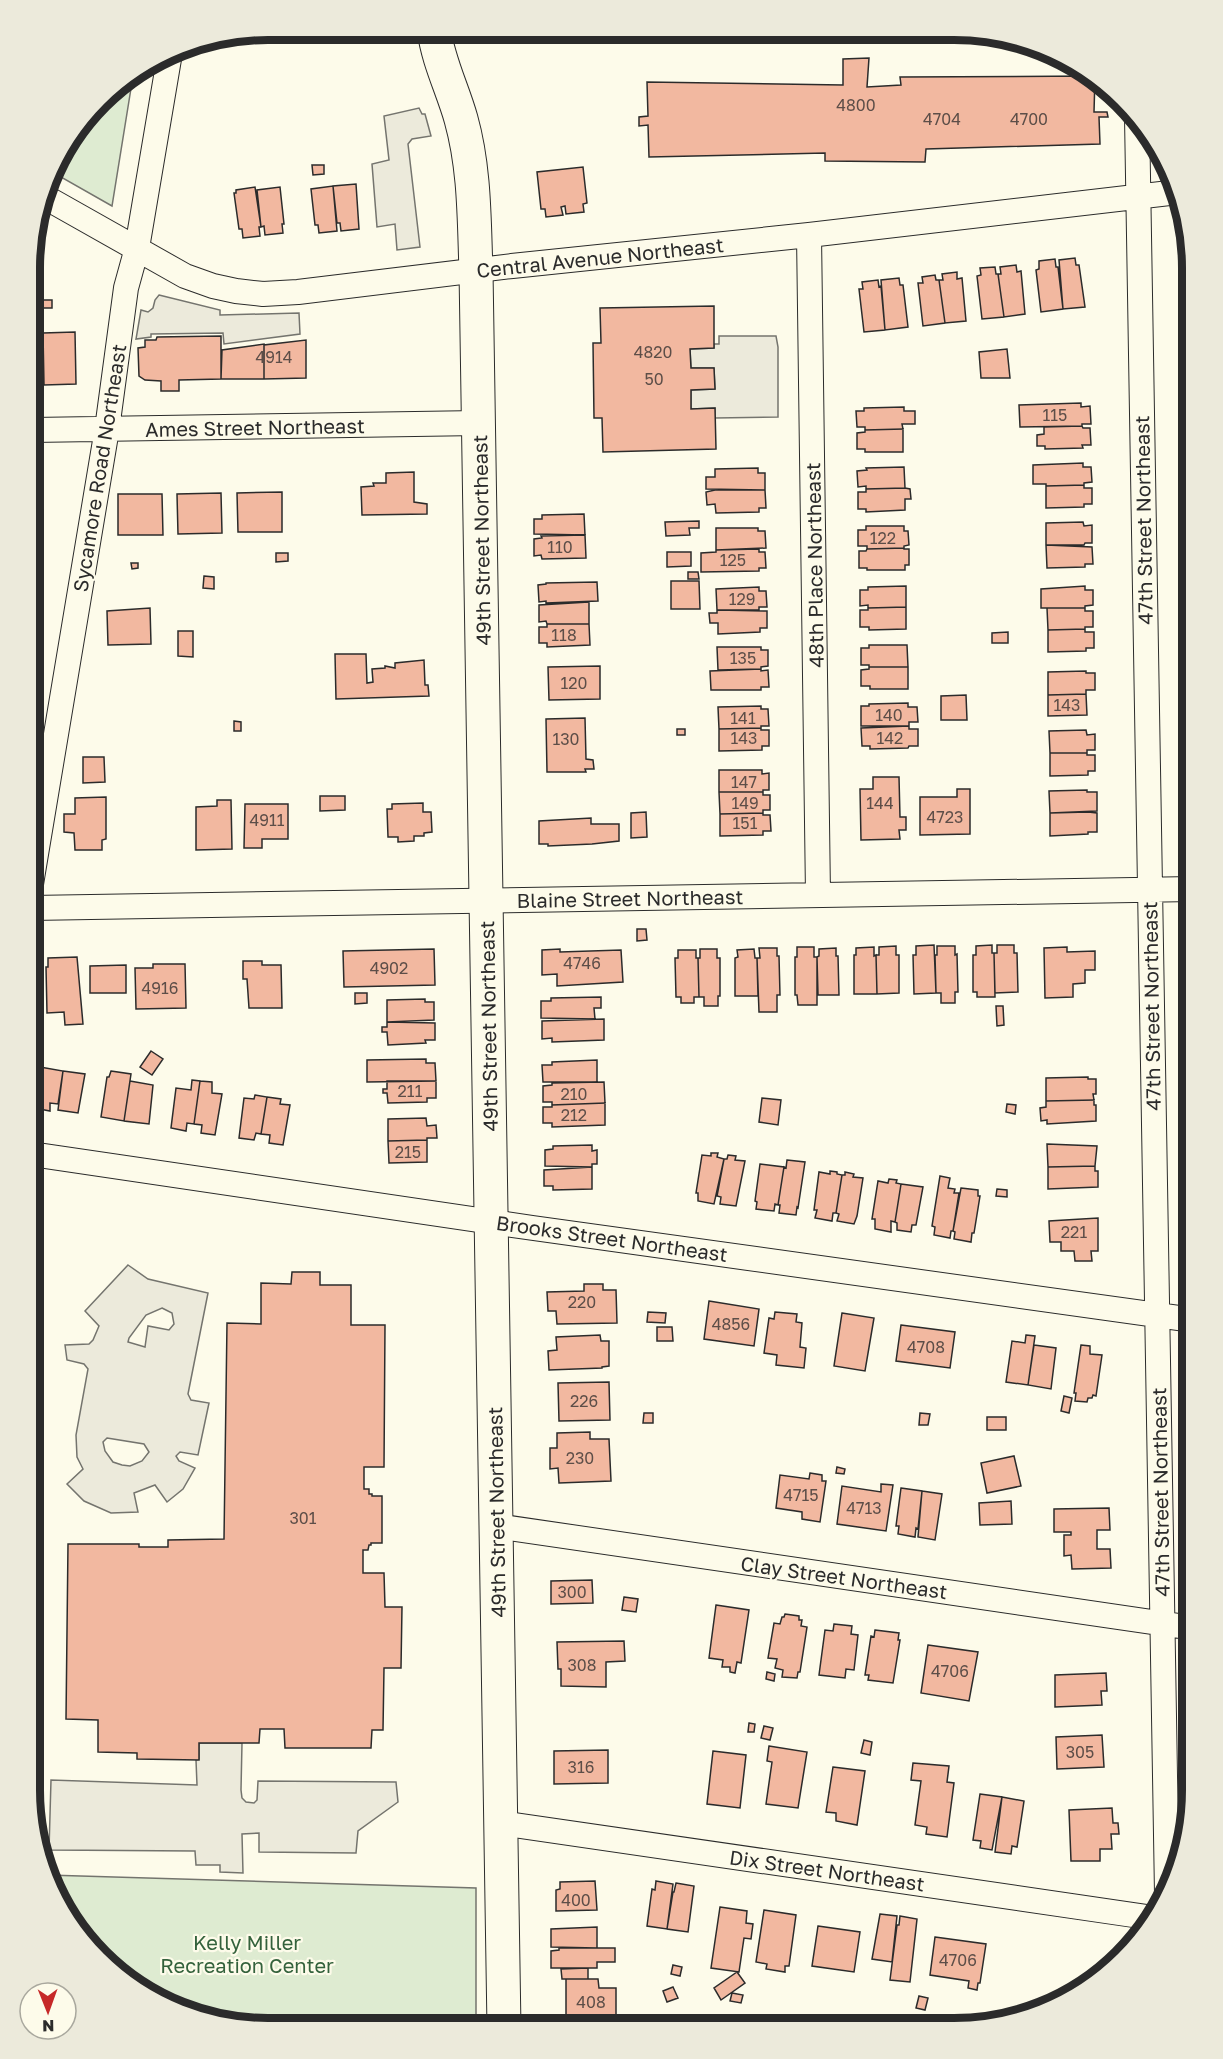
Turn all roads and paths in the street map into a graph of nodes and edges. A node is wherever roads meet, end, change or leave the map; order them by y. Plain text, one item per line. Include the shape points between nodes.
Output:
1 (437, 40) edge
2 (168, 64) edge
3 (1137, 133) edge
4 (1169, 193) edge
5 (1139, 196) junction
6 (51, 200) edge
7 (809, 235) junction
8 (137, 248) junction
9 (476, 271) junction
10 (479, 423) junction
11 (107, 429) junction
12 (40, 430) edge
13 (40, 830) edge
14 (1182, 889) edge
15 (1149, 890) junction
16 (818, 895) junction
17 (486, 900) junction
18 (40, 908) edge
19 (40, 1155) edge
20 (491, 1221) junction
21 (1157, 1315) junction
22 (1182, 1318) edge
23 (496, 1526) junction
24 (1162, 1624) junction
25 (1182, 1627) edge
26 (501, 1823) junction
27 (1167, 1873) edge
28 (1144, 1917) edge
29 (504, 2018) edge

1 - 9 street, 49th Street Northeast via 469,152
2 - 8 street, Sycamore Road Northeast
3 - 5 street, 47th Street Northeast
4 - 5 street, Central Avenue Northeast
5 - 7 street, Central Avenue Northeast
5 - 15 street, 47th Street Northeast
6 - 8 street, Central Avenue Northeast
7 - 9 street, Central Avenue Northeast
7 - 16 street, 48th Place Northeast
8 - 9 street, Central Avenue Northeast via 185,276 213,286 263,294
8 - 11 street, Sycamore Road Northeast via 126,288
9 - 10 street, 49th Street Northeast
10 - 11 street, Ames Street Northeast
10 - 17 street, 49th Street Northeast
11 - 12 street, Ames Street Northeast
11 - 13 street, Sycamore Road Northeast
14 - 15 street, Blaine Street Northeast
15 - 16 street, Blaine Street Northeast
15 - 21 street, 47th Street Northeast
16 - 17 street, Blaine Street Northeast
17 - 18 street, Blaine Street Northeast
17 - 20 street, 49th Street Northeast
19 - 20 street, Brooks Street Northeast
20 - 21 street, Brooks Street Northeast
20 - 23 street, 49th Street Northeast
21 - 22 street, Brooks Street Northeast
21 - 24 street, 47th Street Northeast
23 - 24 street, Clay Street Northeast
23 - 26 street, 49th Street Northeast
24 - 25 street, Clay Street Northeast
24 - 27 street, 47th Street Northeast
26 - 28 street, Dix Street Northeast
26 - 29 street, 49th Street Northeast

